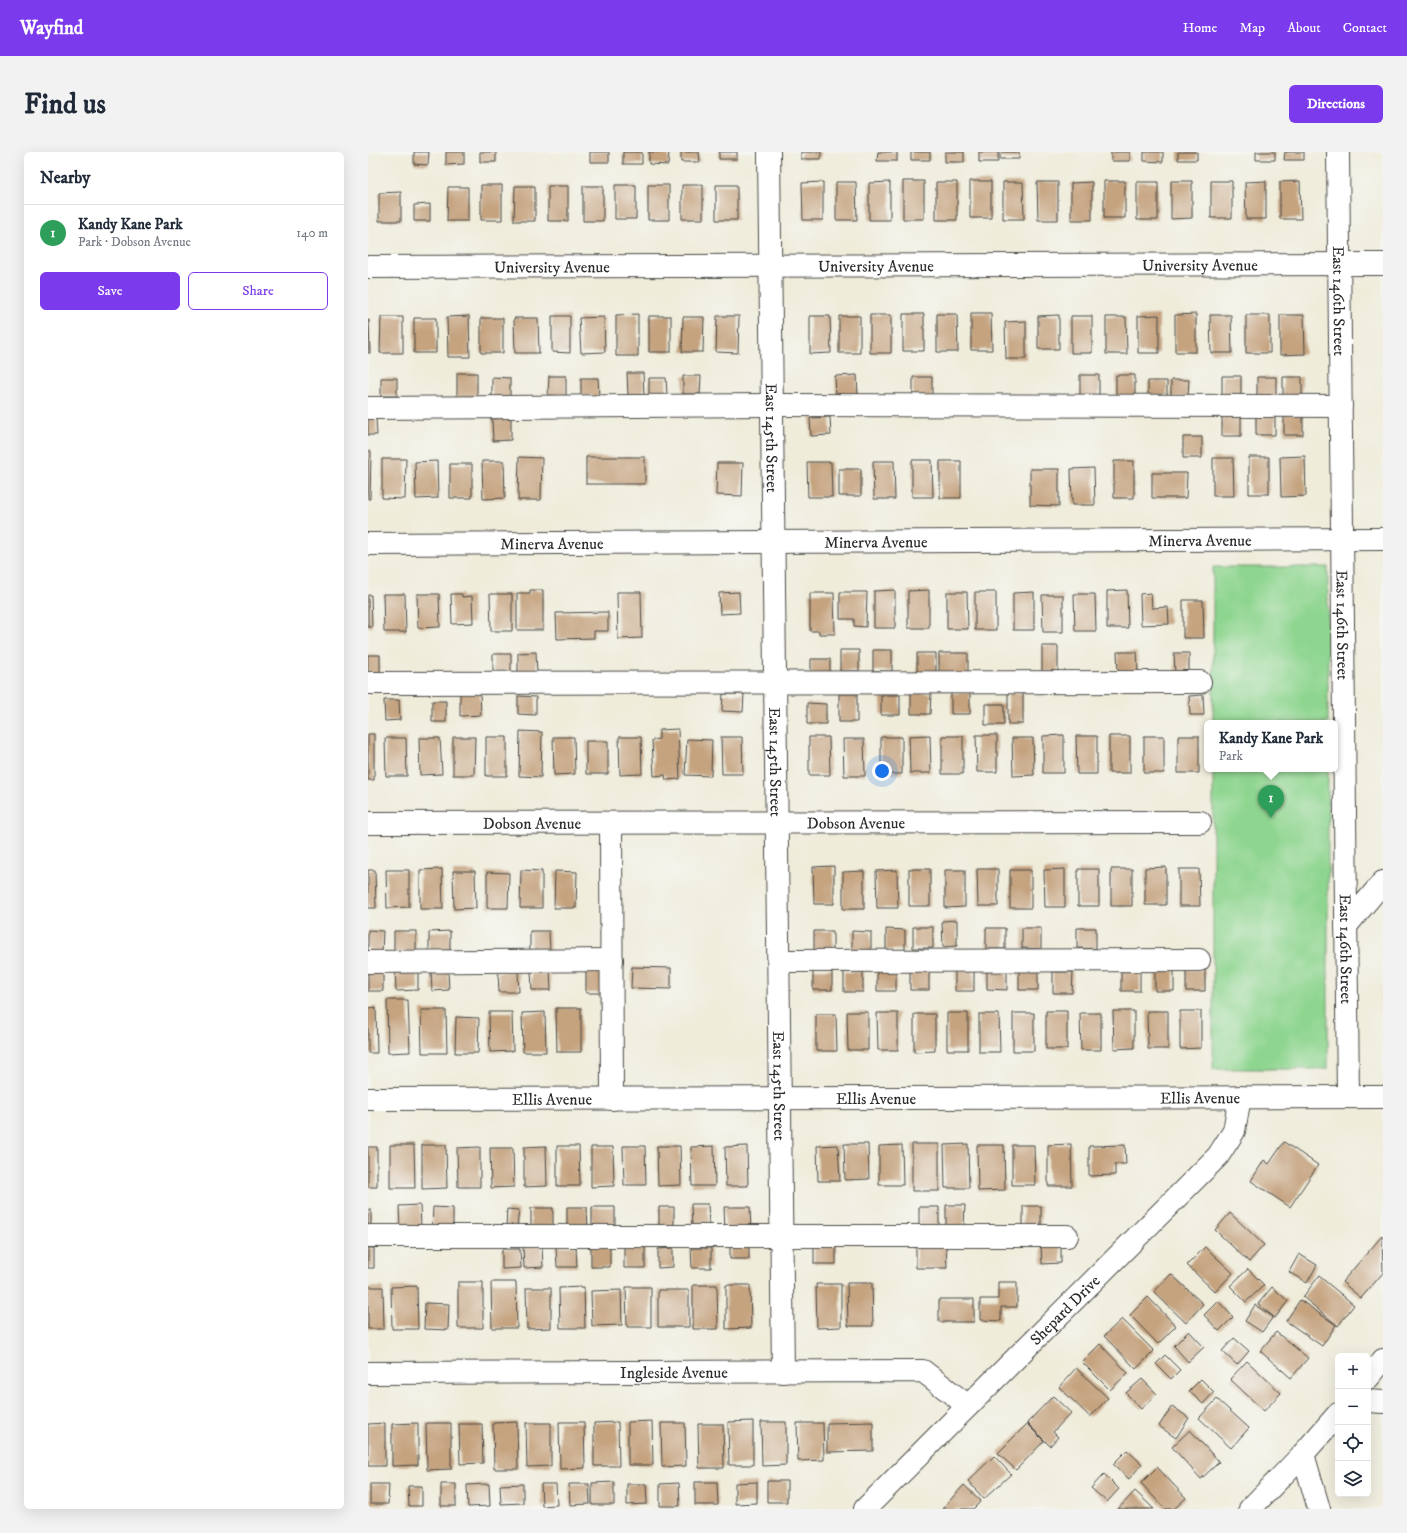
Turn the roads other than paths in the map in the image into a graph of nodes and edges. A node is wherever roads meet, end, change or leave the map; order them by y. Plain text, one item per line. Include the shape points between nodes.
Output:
1 (770, 152) edge
2 (1338, 152) edge
3 (1340, 264) junction
4 (1383, 264) edge
5 (771, 266) junction
6 (368, 267) edge
7 (772, 405) junction
8 (1341, 406) junction
9 (368, 408) edge
10 (1342, 539) junction
11 (1383, 539) edge
12 (774, 542) junction
13 (368, 544) edge
14 (776, 682) junction
15 (1200, 682) dead end
16 (368, 683) edge
17 (1200, 822) dead end
18 (368, 823) edge
19 (611, 823) junction
20 (777, 823) junction
21 (1383, 882) edge
22 (1346, 926) junction
23 (612, 960) junction
24 (1199, 960) dead end
25 (779, 961) junction
26 (368, 962) edge
27 (1240, 1097) junction
28 (1348, 1097) junction
29 (1383, 1097) edge
30 (780, 1098) junction
31 (368, 1099) edge
32 (612, 1099) junction
33 (368, 1236) edge
34 (782, 1236) junction
35 (1067, 1236) dead end
36 (1383, 1360) edge
37 (783, 1372) junction
38 (368, 1373) edge
39 (1371, 1374) edge
40 (1371, 1402) edge
41 (1383, 1402) edge
42 (968, 1406) junction
43 (1335, 1417) edge
44 (1303, 1454) junction
45 (865, 1509) edge
46 (1250, 1509) edge
47 (1319, 1509) edge

1 - 5 street, East 145th Street
2 - 3 street, East 146th Street
3 - 4 street, University Avenue
3 - 5 street, University Avenue
3 - 8 street, East 146th Street
5 - 6 street, University Avenue
5 - 7 street, East 145th Street
7 - 8 street
7 - 9 street
7 - 12 street, East 145th Street
8 - 10 street, East 146th Street
10 - 11 street, Minerva Avenue
10 - 12 street, Minerva Avenue
10 - 22 street, East 146th Street
12 - 13 street, Minerva Avenue
12 - 14 street, East 145th Street
14 - 15 street
14 - 16 street
14 - 20 street, East 145th Street
17 - 20 street, Dobson Avenue
18 - 19 street, Dobson Avenue
19 - 20 street, Dobson Avenue
19 - 23 street
20 - 25 street, East 145th Street
21 - 22 street
22 - 28 street, East 146th Street
23 - 26 street
23 - 32 street
24 - 25 street
25 - 30 street, East 145th Street
27 - 28 street, Ellis Avenue
27 - 30 street, Ellis Avenue
27 - 42 street, Shepard Drive via 1234,1131 1218,1156
28 - 29 street, Ellis Avenue
30 - 32 street, Ellis Avenue
30 - 34 street, East 145th Street
31 - 32 street, Ellis Avenue
33 - 34 street
34 - 35 street
34 - 37 street, East 145th Street
36 - 39 street
37 - 38 street, Ingleside Avenue
37 - 42 street, Ingleside Avenue via 923,1371
40 - 41 street
42 - 45 street, Shepard Drive
43 - 44 street
44 - 46 street
44 - 47 street

